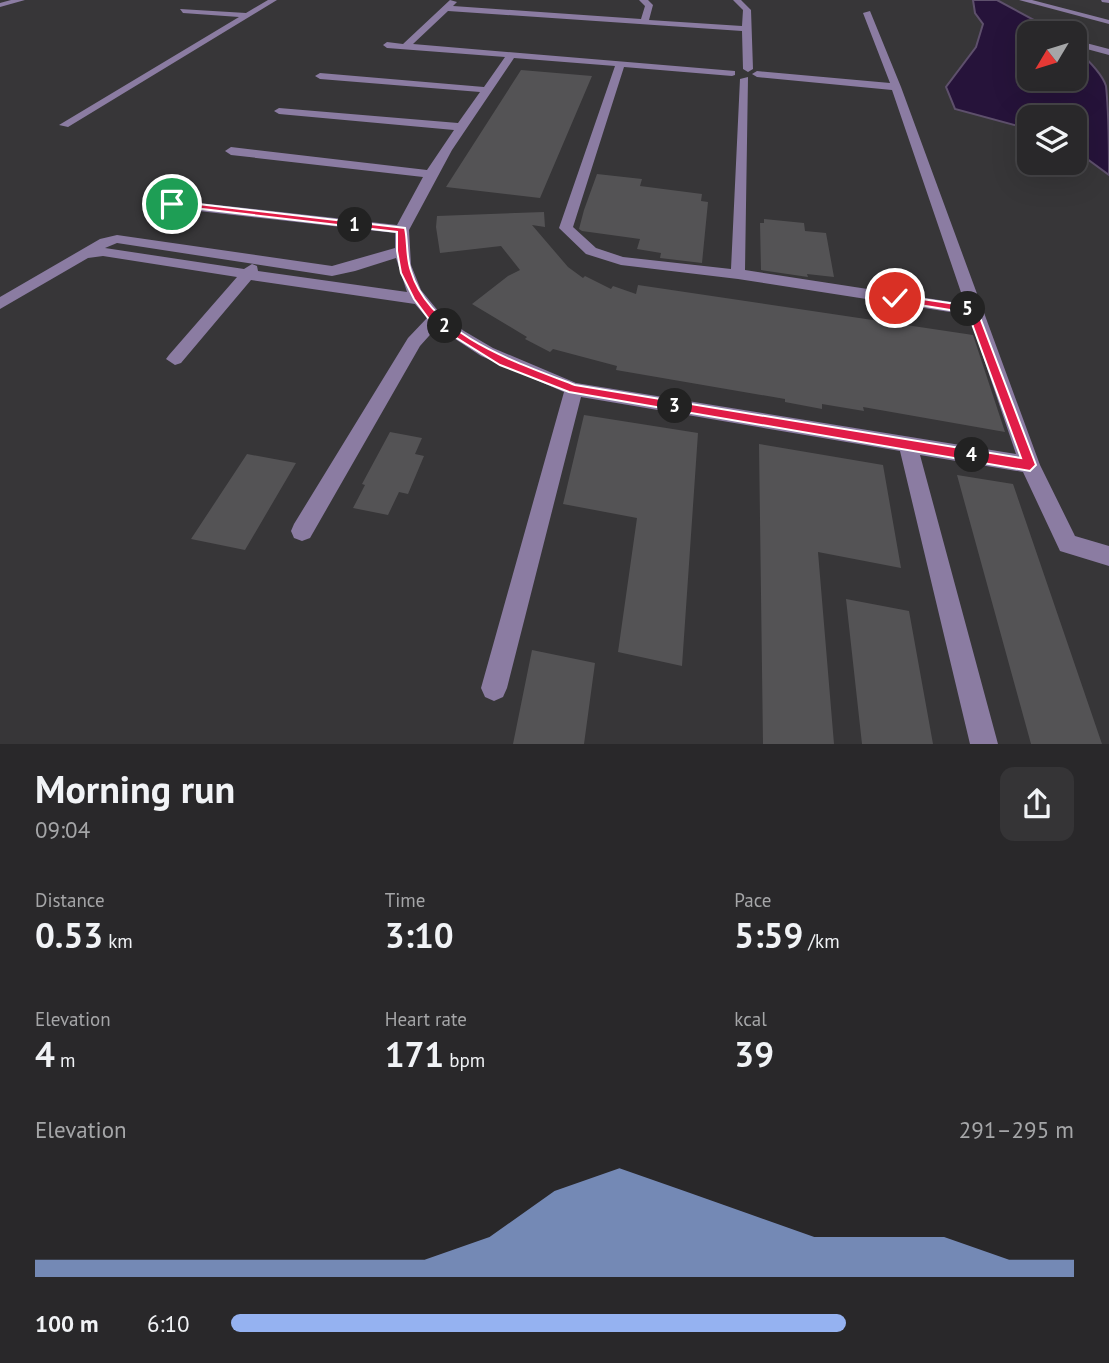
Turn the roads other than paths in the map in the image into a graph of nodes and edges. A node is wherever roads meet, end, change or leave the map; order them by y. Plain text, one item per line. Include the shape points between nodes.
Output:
1 (21, 0) edge
2 (273, 0) edge
3 (454, 0) edge
4 (643, 0) edge
5 (737, 0) edge
6 (1023, 0) edge
7 (0, 5) edge
8 (446, 8) junction
9 (183, 10) dead end
10 (867, 13) dead end
11 (247, 15) junction
12 (1109, 22) edge
13 (645, 23) junction
14 (746, 29) junction
15 (387, 45) dead end
16 (407, 46) junction
17 (1087, 46) edge
18 (1109, 52) edge
19 (511, 56) junction
20 (620, 65) junction
21 (750, 74) junction
22 (320, 76) dead end
23 (896, 87) junction
24 (486, 90) junction
25 (279, 111) dead end
26 (64, 125) dead end
27 (462, 127) junction
28 (231, 151) dead end
29 (432, 174) junction
30 (172, 204) dead end
31 (402, 230) junction
32 (164, 247) junction
33 (401, 251) junction
34 (82, 256) junction
35 (151, 259) junction
36 (258, 261) junction
37 (247, 274) junction
38 (738, 274) junction
39 (419, 299) junction
40 (0, 304) edge
41 (973, 310) junction
42 (435, 320) junction
43 (175, 359) dead end
44 (573, 389) junction
45 (908, 445) junction
46 (1030, 465) junction
47 (302, 531) dead end
48 (1109, 556) edge
49 (494, 688) dead end
50 (984, 744) edge

1 - 7 street
2 - 11 street
3 - 8 street
4 - 13 street via 649,5
5 - 14 street via 747,10
6 - 12 street
8 - 13 street
8 - 16 street
9 - 11 street
10 - 23 street
11 - 26 street
13 - 14 street
14 - 21 street
15 - 16 street
16 - 19 street
17 - 18 street
19 - 20 street
19 - 24 street
20 - 21 street
20 - 38 street via 566,228 591,251 621,261
21 - 23 street
21 - 38 street via 741,139
22 - 24 street
23 - 41 street
24 - 27 street
25 - 27 street
27 - 29 street
28 - 29 street
29 - 31 street
30 - 31 street
31 - 33 street
32 - 34 street via 117,239
32 - 35 street
32 - 36 street
33 - 36 street via 332,271
33 - 39 street
34 - 35 street via 103,252
34 - 40 street
35 - 37 street
36 - 37 street
37 - 39 street
37 - 43 street
38 - 41 street
39 - 42 street
41 - 46 street
42 - 44 street via 503,362
42 - 47 street via 414,341
44 - 45 street
44 - 49 street
45 - 46 street
45 - 50 street
46 - 48 street via 1068,544

